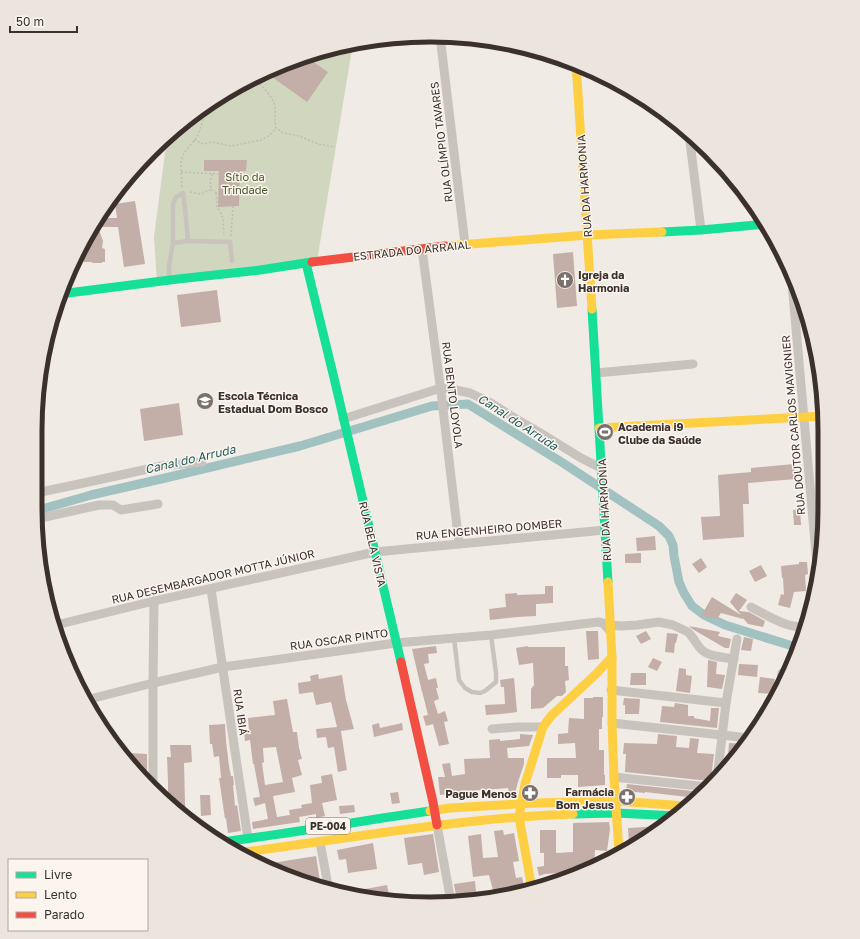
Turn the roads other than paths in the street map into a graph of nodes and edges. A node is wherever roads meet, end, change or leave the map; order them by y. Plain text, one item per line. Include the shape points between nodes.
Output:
1 (441, 42) edge
2 (577, 71) edge
3 (690, 142) edge
4 (759, 225) edge
5 (701, 230) junction
6 (588, 235) junction
7 (188, 241) junction
8 (173, 242) junction
9 (465, 244) junction
10 (422, 250) junction
11 (232, 261) dead end
12 (306, 263) junction
13 (169, 280) junction
14 (68, 293) edge
15 (793, 295) edge
16 (693, 364) dead end
17 (596, 372) junction
18 (441, 390) junction
19 (817, 416) edge
20 (804, 417) junction
21 (344, 422) junction
22 (599, 428) junction
23 (202, 462) dead end
24 (602, 468) junction
25 (42, 491) edge
26 (158, 504) dead end
27 (813, 513) junction
28 (818, 513) edge
29 (42, 518) edge
30 (605, 530) junction
31 (459, 544) junction
32 (816, 549) edge
33 (375, 552) junction
34 (211, 588) junction
35 (154, 602) junction
36 (751, 607) dead end
37 (610, 612) junction
38 (598, 622) junction
39 (60, 624) edge
40 (799, 627) edge
41 (610, 628) junction
42 (491, 635) junction
43 (454, 638) junction
44 (737, 639) dead end
45 (396, 644) junction
46 (612, 657) junction
47 (734, 659) junction
48 (223, 667) junction
49 (153, 683) junction
50 (611, 690) junction
51 (92, 699) edge
52 (726, 703) junction
53 (612, 723) junction
54 (543, 727) junction
55 (492, 729) dead end
56 (722, 736) junction
57 (744, 738) edge
58 (717, 770) edge
59 (614, 777) junction
60 (153, 780) edge
61 (701, 786) edge
62 (616, 801) junction
63 (521, 804) junction
64 (680, 806) edge
65 (677, 808) edge
66 (434, 810) junction
67 (614, 811) junction
68 (673, 811) edge
69 (668, 815) edge
70 (519, 817) junction
71 (454, 819) joint
72 (438, 823) junction
73 (248, 839) junction
74 (229, 841) edge
75 (320, 842) junction
76 (234, 844) edge
77 (240, 847) edge
78 (619, 848) edge
79 (248, 852) edge
80 (328, 883) edge
81 (531, 884) edge
82 (450, 896) edge

1 - 9 street, RUA OLÍMPIO TAVARES
2 - 6 main road, RUA DA HARMONIA
3 - 5 street
4 - 5 main road, ESTRADA DO ARRAIAL
5 - 6 main road, ESTRADA DO ARRAIAL
6 - 9 main road, ESTRADA DO ARRAIAL
6 - 17 main road, RUA DA HARMONIA
7 - 8 lane
7 - 8 lane via 183,193 176,197 173,204
7 - 11 lane via 230,242
8 - 13 lane
9 - 10 main road, ESTRADA DO ARRAIAL
10 - 12 main road, ESTRADA DO ARRAIAL
10 - 18 street, RUA BENTO LOYOLA
12 - 13 main road, ESTRADA DO ARRAIAL
12 - 21 main road, RUA BELA VISTA
13 - 14 main road, ESTRADA DO ARRAIAL
15 - 20 street, RUA DOUTOR CARLOS MAVIGNIER
16 - 17 street
17 - 22 main road, RUA DA HARMONIA
18 - 21 street
18 - 24 street via 451,389 470,393 491,403
18 - 31 street, RUA BENTO LOYOLA
19 - 20 main road
20 - 22 main road
20 - 27 street, RUA DOUTOR CARLOS MAVIGNIER
21 - 33 main road, RUA BELA VISTA
22 - 24 main road, RUA DA HARMONIA
23 - 25 street via 162,466
24 - 30 main road, RUA DA HARMONIA
26 - 29 street via 121,510 113,505 100,505
27 - 28 street
27 - 32 street, RUA DOUTOR CARLOS MAVIGNIER
30 - 31 street, RUA ENGENHEIRO DOMBER
30 - 37 main road, RUA DA HARMONIA
31 - 33 street, RUA ENGENHEIRO DOMBER
33 - 34 street, RUA DESEMBARGADOR MOTTA JÚNIOR
33 - 45 main road, RUA BELA VISTA
34 - 35 street, RUA DESEMBARGADOR MOTTA JÚNIOR
34 - 48 street, RUA IBIÁ
35 - 39 street, RUA DESEMBARGADOR MOTTA JÚNIOR
35 - 49 street
36 - 40 street via 789,625
37 - 38 street
37 - 41 main road, RUA DA HARMONIA
38 - 41 street
38 - 42 street, RUA OSCAR PINTO
41 - 46 main road, RUA DA HARMONIA
41 - 47 street via 667,623 691,634 704,651
42 - 43 street, RUA OSCAR PINTO
42 - 43 lane via 496,682 480,693 465,688 459,680
43 - 45 street, RUA OSCAR PINTO
44 - 47 street
45 - 48 street, RUA OSCAR PINTO
45 - 66 main road, RUA BELA VISTA
46 - 50 main road, RUA DA HARMONIA
46 - 54 main road via 551,716
47 - 52 street
48 - 49 street, RUA OSCAR PINTO
48 - 73 street, RUA IBIÁ
49 - 51 street, RUA OSCAR PINTO
49 - 60 street
50 - 52 street
50 - 53 main road, RUA DA HARMONIA
52 - 56 street
53 - 56 street
53 - 59 main road, RUA DA HARMONIA
54 - 55 street
54 - 63 main road
56 - 57 street
56 - 58 street
59 - 61 street
59 - 62 main road, RUA DA HARMONIA
62 - 63 main road, PE-004
62 - 64 main road, PE-004
62 - 67 main road, RUA DA HARMONIA
63 - 66 main road, PE-004
63 - 70 main road
65 - 68 street via 629,804 629,808
66 - 72 main road, RUA BELA VISTA
66 - 73 main road, PE-004
67 - 67 street via 572,809 525,812 525,806 612,805
67 - 69 main road, PE-004
67 - 70 main road, PE-004
67 - 78 main road, RUA DA HARMONIA
70 - 72 main road, PE-004
70 - 81 main road
71 - 71 street via 453,813 516,808 516,812
72 - 75 main road, PE-004
72 - 82 street
73 - 74 main road, PE-004
75 - 79 main road, PE-004
75 - 80 street
76 - 77 street via 432,814 433,821

